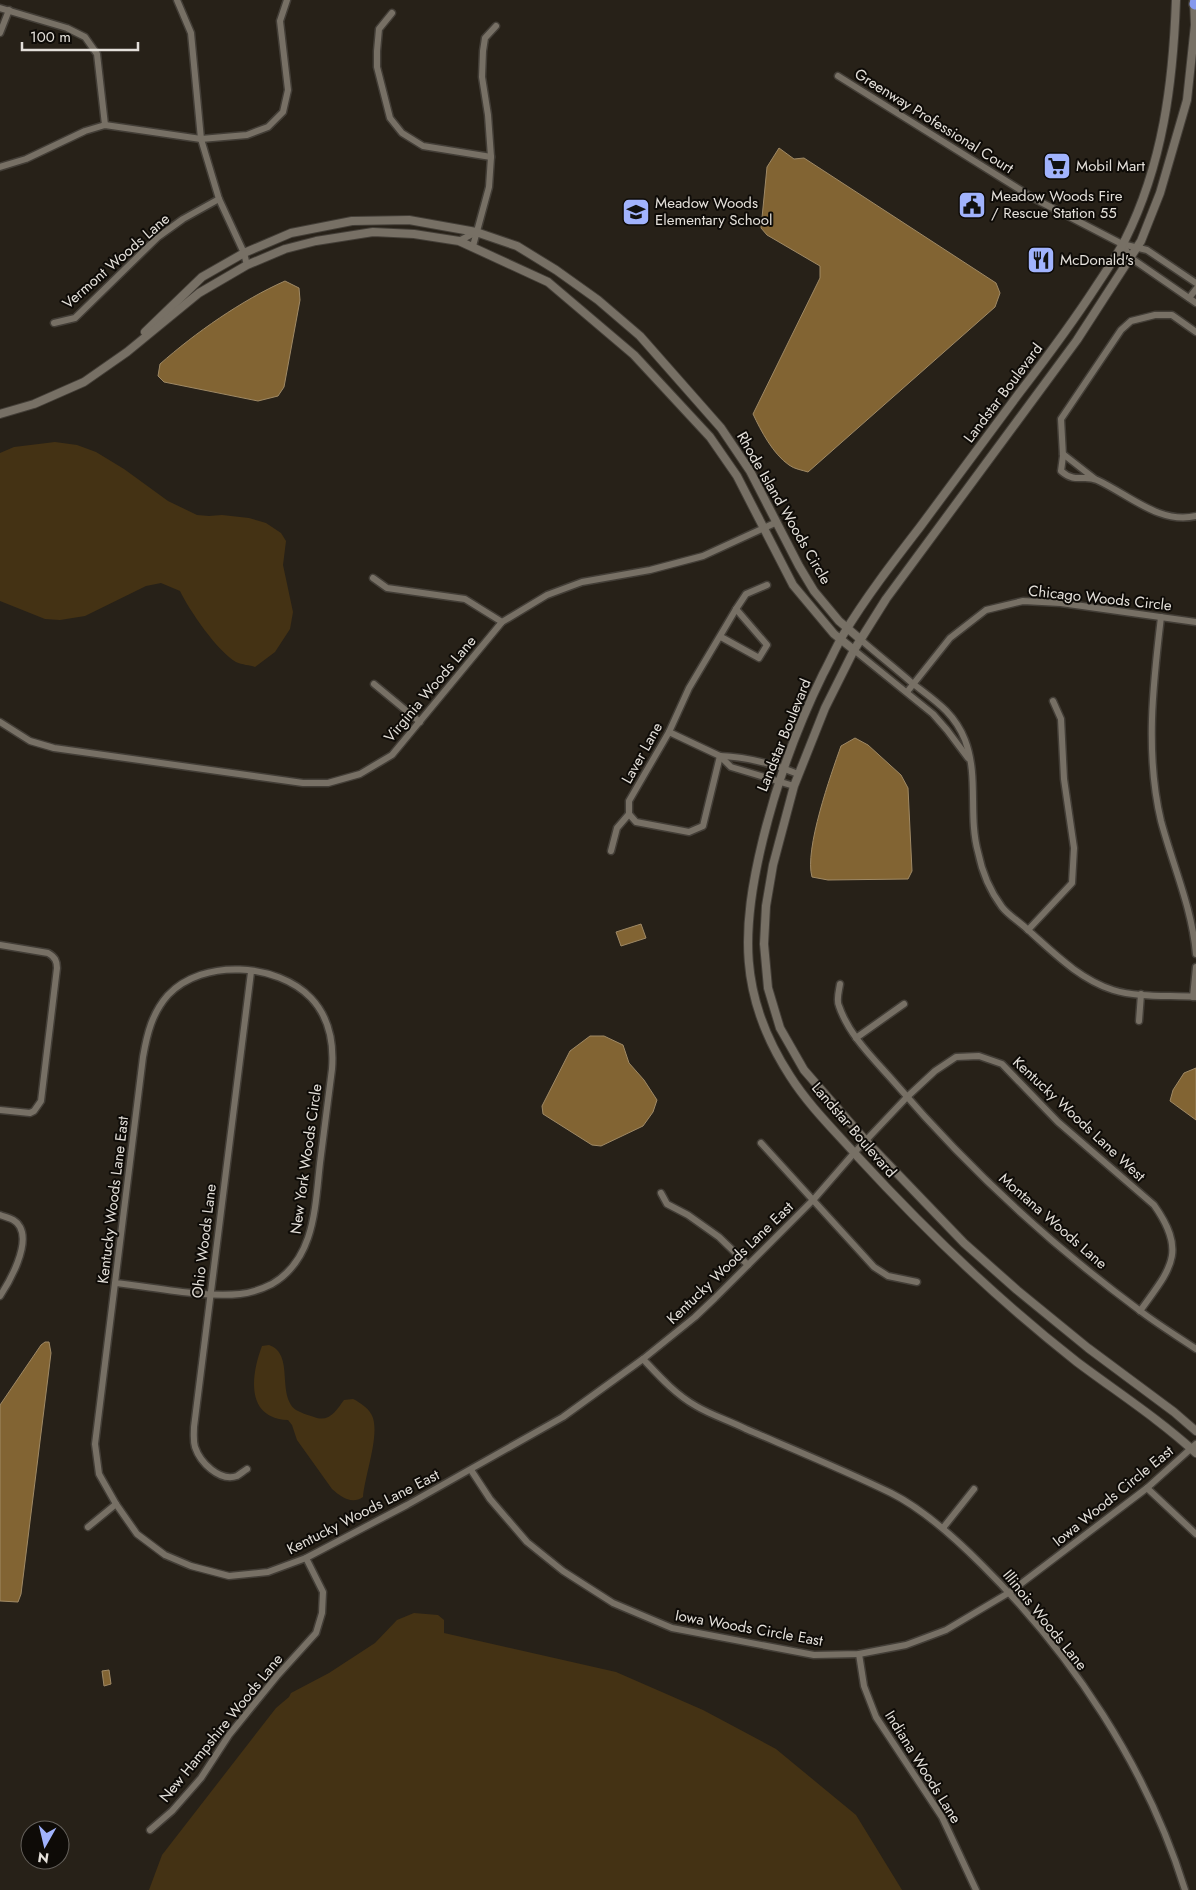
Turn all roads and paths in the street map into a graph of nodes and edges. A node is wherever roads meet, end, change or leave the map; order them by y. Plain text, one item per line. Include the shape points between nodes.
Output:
1 (177, 0) edge
2 (287, 0) edge
3 (1176, 0) edge
4 (1195, 1) edge
5 (0, 8) edge
6 (9, 10) junction
7 (392, 13) dead end
8 (496, 26) dead end
9 (0, 33) edge
10 (838, 76) dead end
11 (105, 125) junction
12 (201, 139) junction
13 (492, 157) junction
14 (0, 167) edge
15 (219, 199) junction
16 (476, 232) junction
17 (459, 241) junction
18 (1122, 244) junction
19 (473, 246) junction
20 (1138, 246) junction
21 (244, 253) junction
22 (1131, 258) junction
23 (247, 265) junction
24 (1196, 283) edge
25 (1196, 289) edge
26 (1189, 298) junction
27 (1196, 303) edge
28 (54, 323) dead end
29 (1196, 332) edge
30 (127, 352) junction
31 (0, 414) edge
32 (1063, 454) junction
33 (1095, 479) junction
34 (1196, 516) edge
35 (777, 522) junction
36 (764, 527) junction
37 (373, 578) dead end
38 (767, 586) dead end
39 (736, 609) junction
40 (1161, 617) junction
41 (502, 622) junction
42 (1196, 622) edge
43 (847, 629) junction
44 (720, 636) junction
45 (841, 639) junction
46 (860, 639) junction
47 (854, 650) junction
48 (374, 684) dead end
49 (914, 684) junction
50 (907, 692) junction
51 (1053, 701) dead end
52 (0, 722) edge
53 (420, 722) junction
54 (669, 732) junction
55 (720, 756) junction
56 (970, 761) junction
57 (783, 768) junction
58 (798, 774) junction
59 (778, 781) junction
60 (794, 786) junction
61 (629, 814) junction
62 (611, 851) dead end
63 (1028, 930) junction
64 (0, 945) edge
65 (1196, 954) edge
66 (1196, 967) edge
67 (251, 972) junction
68 (840, 984) dead end
69 (1141, 994) junction
70 (1194, 997) edge
71 (904, 1004) dead end
72 (1139, 1020) dead end
73 (856, 1038) junction
74 (907, 1097) junction
75 (0, 1110) edge
76 (866, 1140) junction
77 (761, 1143) dead end
78 (854, 1153) junction
79 (661, 1193) dead end
80 (814, 1199) junction
81 (0, 1215) edge
82 (748, 1265) junction
83 (917, 1282) dead end
84 (116, 1283) junction
85 (210, 1294) junction
86 (0, 1296) edge
87 (1140, 1311) junction
88 (1196, 1349) edge
89 (643, 1359) junction
90 (1196, 1431) edge
91 (1194, 1449) edge
92 (247, 1469) dead end
93 (471, 1470) junction
94 (1147, 1488) junction
95 (974, 1489) dead end
96 (116, 1504) junction
97 (88, 1527) dead end
98 (943, 1528) junction
99 (1196, 1534) edge
100 (306, 1558) junction
101 (1010, 1592) junction
102 (859, 1654) junction
103 (150, 1830) dead end
104 (976, 1890) edge
105 (1185, 1890) edge

1 - 12 street via 192,32
2 - 12 street via 280,21 288,90 283,112 268,128 247,135
3 - 18 street, Landstar Boulevard via 1173,59 1164,126 1146,191
4 - 20 street, Landstar Boulevard via 1190,76 1183,118 1160,193
5 - 6 street
6 - 9 street
6 - 11 street via 67,28 84,37 97,54
7 - 13 street via 379,29 377,51 377,67 390,118 402,133 423,146
8 - 13 street via 485,38 482,77
10 - 18 street, Greenway Professional Court via 1035,199
11 - 12 street
11 - 14 street via 85,130 26,159
12 - 15 street
13 - 16 street via 488,188
15 - 21 street
15 - 28 street, Vermont Woods Lane via 183,218 158,237 75,318
16 - 17 street
16 - 19 street
16 - 21 street, Rhode Island Woods Circle via 409,220 352,221 291,233
16 - 35 street, Rhode Island Woods Circle via 518,246 556,270 640,336 722,428
17 - 19 street, Rhode Island Woods Circle
17 - 23 street, Rhode Island Woods Circle via 372,232 285,249
18 - 20 street
18 - 22 street
18 - 43 street, Landstar Boulevard via 1073,321 876,585
19 - 36 street, Rhode Island Woods Circle via 548,282 634,355 710,437 737,476
20 - 22 street, Landstar Boulevard
20 - 24 street
21 - 23 street
21 - 30 street, Rhode Island Woods Circle via 202,277
22 - 26 street
22 - 46 street, Landstar Boulevard via 1077,340
23 - 30 street, Rhode Island Woods Circle via 199,293
25 - 26 street
26 - 27 street
29 - 32 street via 1172,315 1154,315 1131,322 1121,330 1061,419
30 - 31 street, Rhode Island Woods Circle via 84,382 34,404
32 - 33 street
32 - 33 street via 1061,471 1069,478
33 - 34 street via 1162,515 1185,519
35 - 36 street, Virginia Woods Lane
35 - 43 street, Rhode Island Woods Circle via 814,591
36 - 41 street, Virginia Woods Lane via 703,556 650,570 582,582 547,595
36 - 45 street, Rhode Island Woods Circle via 794,585
37 - 41 street via 387,588 465,599
38 - 39 street, Laver Lane via 746,594
39 - 44 street, Laver Lane
39 - 44 street via 768,645 759,658
40 - 42 street, Chicago Woods Circle
40 - 49 street, Chicago Woods Circle via 1023,601 986,610 950,638
40 - 65 street via 1151,724 1154,772 1161,820 1189,910
41 - 53 street, Virginia Woods Lane
43 - 45 street, Landstar Boulevard
43 - 46 street, Rhode Island Woods Circle
44 - 54 street, Laver Lane via 689,688
45 - 47 street, Rhode Island Woods Circle
45 - 57 street, Landstar Boulevard via 811,699
46 - 47 street, Landstar Boulevard
46 - 49 street
47 - 50 street
47 - 58 street, Landstar Boulevard via 825,708
48 - 53 street
49 - 50 street, Chicago Woods Circle
49 - 56 street via 937,701 954,720 965,740
50 - 56 street via 933,714
51 - 63 street via 1061,719 1064,779 1074,848 1072,883
52 - 53 street, Virginia Woods Lane via 30,741 54,748 303,783 328,783 360,774 392,755
54 - 55 street
54 - 61 street, Laver Lane via 629,801
55 - 57 street
55 - 59 street via 731,767
55 - 61 street via 703,826 689,832 636,822
56 - 63 street via 977,851 989,887 1003,908
57 - 58 street
57 - 59 street, Landstar Boulevard
58 - 60 street, Landstar Boulevard
59 - 60 street
59 - 78 street, Landstar Boulevard via 750,904 746,939 751,990 767,1036 789,1075
60 - 76 street, Landstar Boulevard via 766,906 764,944 768,988 780,1028 804,1070
61 - 62 street, Laver Lane via 617,828
63 - 69 street via 1087,980 1115,990
64 - 75 street via 48,953 57,962 41,1101 30,1113
66 - 70 street
67 - 84 street, Kentucky Woods Lane East via 215,971 189,980 168,995 153,1017 143,1057
67 - 85 street, Ohio Woods Lane
67 - 85 street, New York Woods Circle via 275,977 301,990 317,1006 329,1029 332,1064 320,1163 311,1232 297,1263 279,1280 253,1292
68 - 73 street, Montana Woods Lane via 838,1005
69 - 70 street
69 - 72 street
71 - 73 street
73 - 74 street, Montana Woods Lane
74 - 76 street, Kentucky Woods Lane West
74 - 87 street, Montana Woods Lane via 1035,1226
74 - 87 street, Kentucky Woods Lane West via 934,1071 956,1057 979,1056 1002,1064 1058,1122 1154,1205 1165,1221 1172,1238 1171,1264
76 - 78 street, Kentucky Woods Lane East
76 - 90 street, Landstar Boulevard via 958,1236 1017,1290
77 - 80 street
78 - 80 street, Kentucky Woods Lane East
78 - 91 street, Landstar Boulevard via 953,1255 1002,1300
79 - 82 street via 667,1204 719,1237
80 - 82 street, Kentucky Woods Lane East
80 - 83 street via 874,1267 888,1276
81 - 86 street via 12,1219 20,1227 22,1242 12,1280
82 - 89 street, Kentucky Woods Lane East via 695,1317
84 - 85 street, New York Woods Circle
84 - 96 street, Kentucky Woods Lane East via 95,1444 99,1474
85 - 92 street, Ohio Woods Lane via 194,1427 196,1447 205,1464 220,1475 238,1476
87 - 88 street, Montana Woods Lane
89 - 93 street, Kentucky Woods Lane East via 563,1417
89 - 98 street, Illinois Woods Lane via 665,1383 696,1406 893,1494
91 - 94 street, Iowa Woods Circle East
93 - 100 street, Kentucky Woods Lane East
93 - 102 street, Iowa Woods Circle East via 490,1499 527,1542 562,1571 613,1603 672,1628 814,1655
94 - 99 street
94 - 101 street, Iowa Woods Circle East
95 - 98 street
96 - 97 street
96 - 100 street, Kentucky Woods Lane East via 136,1534 165,1555 191,1566 229,1576 268,1572
98 - 101 street, Illinois Woods Lane
100 - 103 street, New Hampshire Woods Lane via 323,1592 322,1613 316,1633 229,1735 201,1778
101 - 102 street, Iowa Woods Circle East via 946,1630 906,1645
101 - 105 street, Illinois Woods Lane via 1065,1660 1108,1721 1150,1798
102 - 104 street, Indiana Woods Lane via 864,1686 876,1717 942,1817

